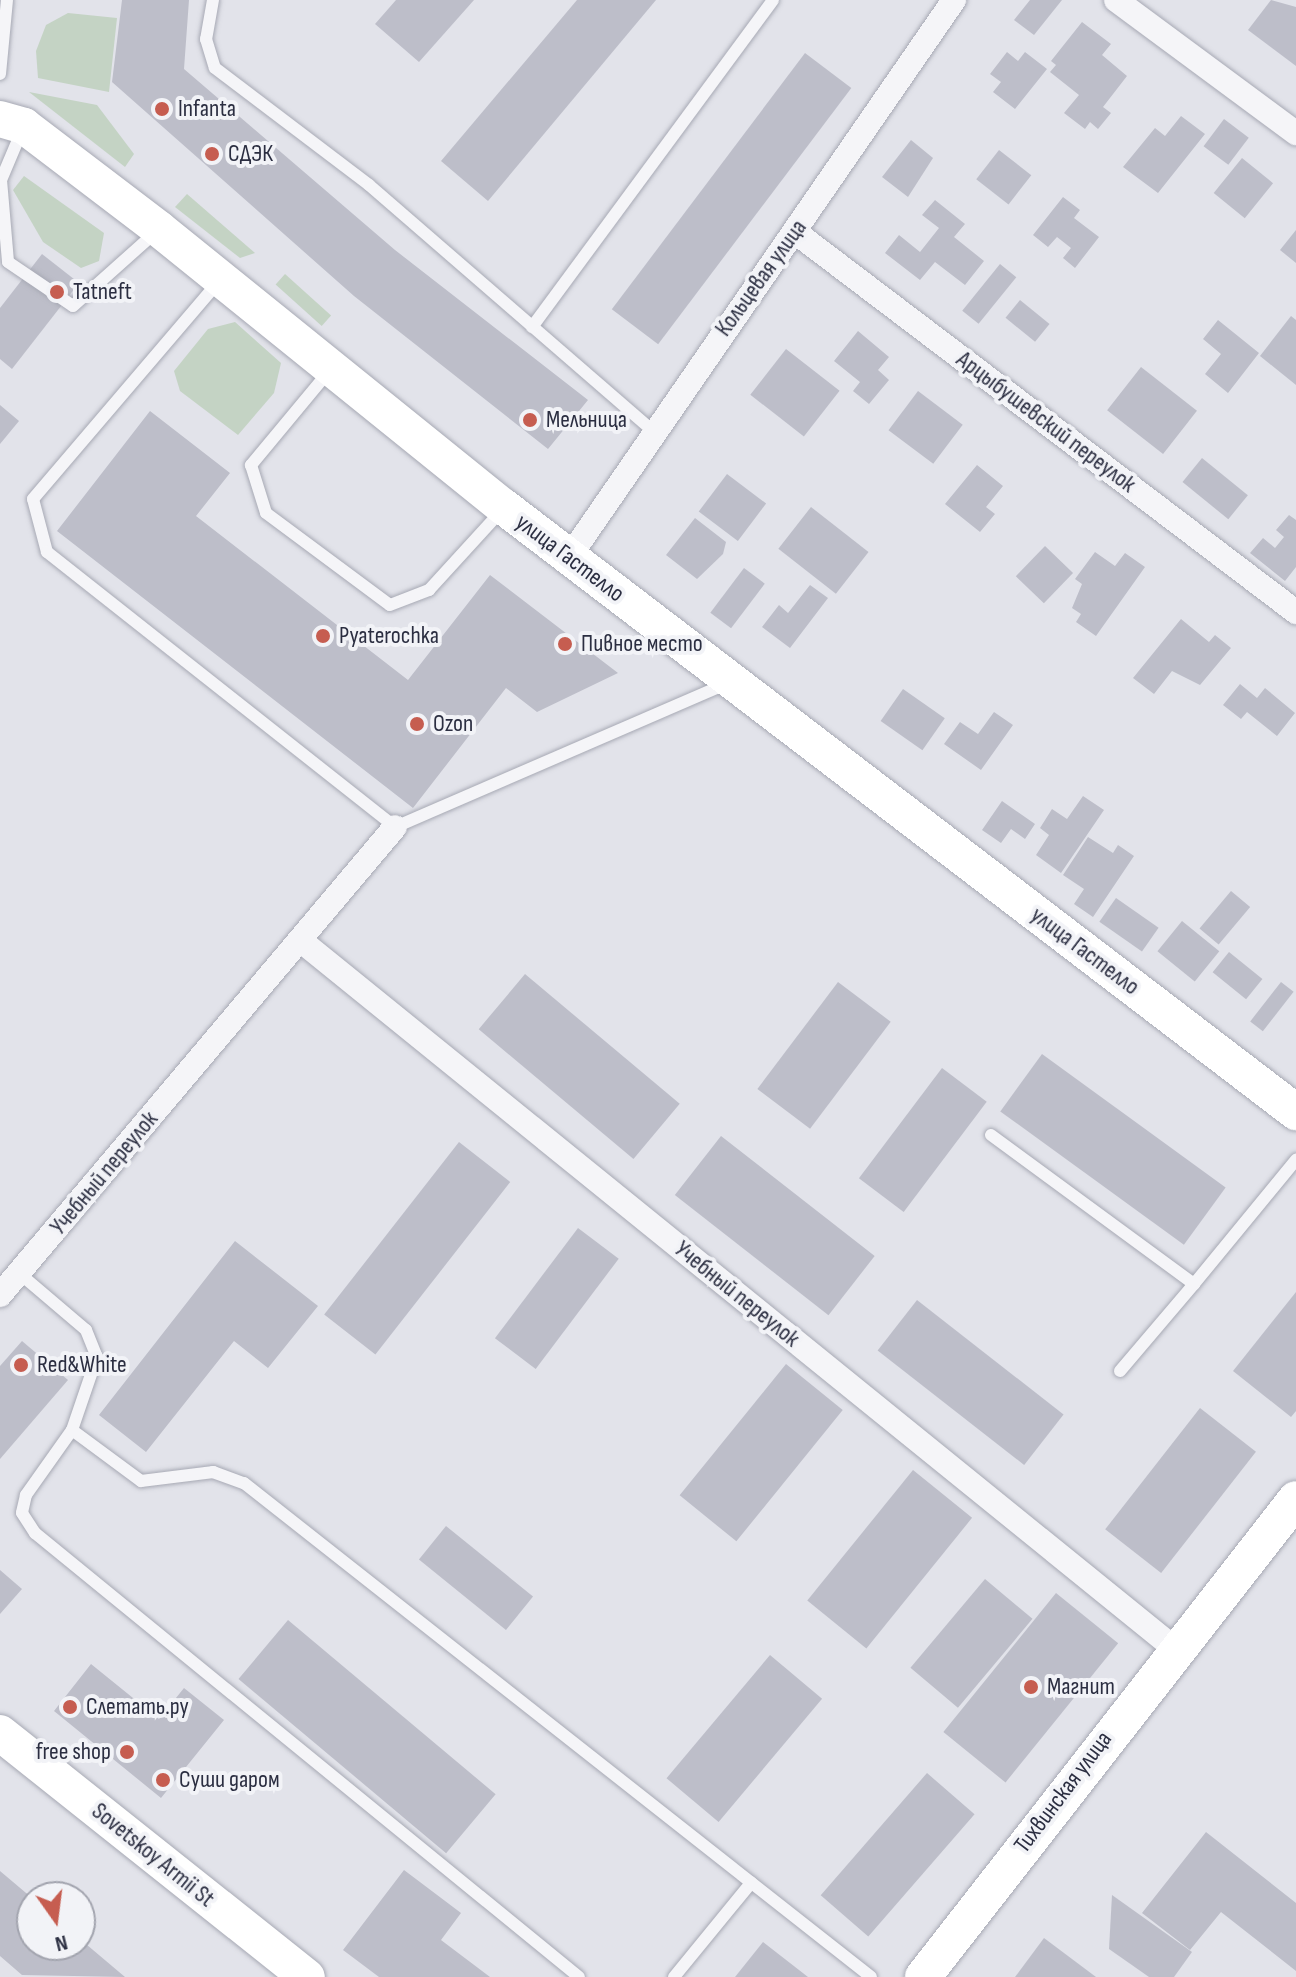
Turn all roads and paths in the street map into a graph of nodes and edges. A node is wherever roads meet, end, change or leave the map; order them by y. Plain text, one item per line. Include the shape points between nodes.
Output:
1 (7, 0) edge
2 (213, 0) edge
3 (773, 0) edge
4 (954, 0) edge
5 (1116, 0) edge
6 (0, 74) edge
7 (12, 122) edge
8 (1296, 133) edge
9 (159, 229) junction
10 (795, 232) junction
11 (221, 280) junction
12 (532, 327) junction
13 (333, 367) junction
14 (652, 430) junction
15 (504, 507) junction
16 (570, 556) junction
17 (1296, 612) edge
18 (731, 681) junction
19 (395, 827) junction
20 (300, 940) junction
21 (1296, 1112) edge
22 (991, 1135) dead end
23 (1296, 1160) edge
24 (19, 1273) junction
25 (1194, 1284) junction
26 (0, 1295) edge
27 (1120, 1371) dead end
28 (72, 1430) junction
29 (1296, 1499) edge
30 (1174, 1648) junction
31 (0, 1733) edge
32 (751, 1883) junction
33 (931, 1974) edge
34 (300, 1975) edge
35 (579, 1977) edge
36 (674, 1977) edge
37 (871, 1977) edge

1 - 6 lane
2 - 12 lane via 206,39 215,68 369,185
3 - 12 lane
4 - 10 street, Кольцевая улица
5 - 8 street
7 - 9 street, улица Гастелло
7 - 9 lane via 1,180 8,262 73,306
9 - 11 street, улица Гастелло
10 - 14 street, Кольцевая улица
10 - 17 street, Арцыбушевский переулок
11 - 13 street, улица Гастелло
11 - 19 lane via 33,499 47,552
12 - 14 lane
13 - 15 street, улица Гастелло
13 - 15 lane via 251,465 266,513 390,605 429,590
14 - 16 street, Кольцевая улица
15 - 16 street, улица Гастелло
16 - 18 street, улица Гастелло
18 - 19 lane
18 - 21 street, улица Гастелло
19 - 20 street, Учебный переулок
20 - 24 street, Учебный переулок
20 - 30 street, Учебный переулок
22 - 25 lane
23 - 25 lane
24 - 26 street, Учебный переулок
24 - 28 lane via 86,1330 97,1357
25 - 27 lane
28 - 32 lane via 141,1481 213,1472 244,1483
28 - 35 lane via 26,1495 22,1513 35,1533
29 - 30 street, Тихвинская улица
30 - 33 street, Тихвинская улица
31 - 34 street, Sovetskoy Armii St
32 - 36 lane
32 - 37 lane

